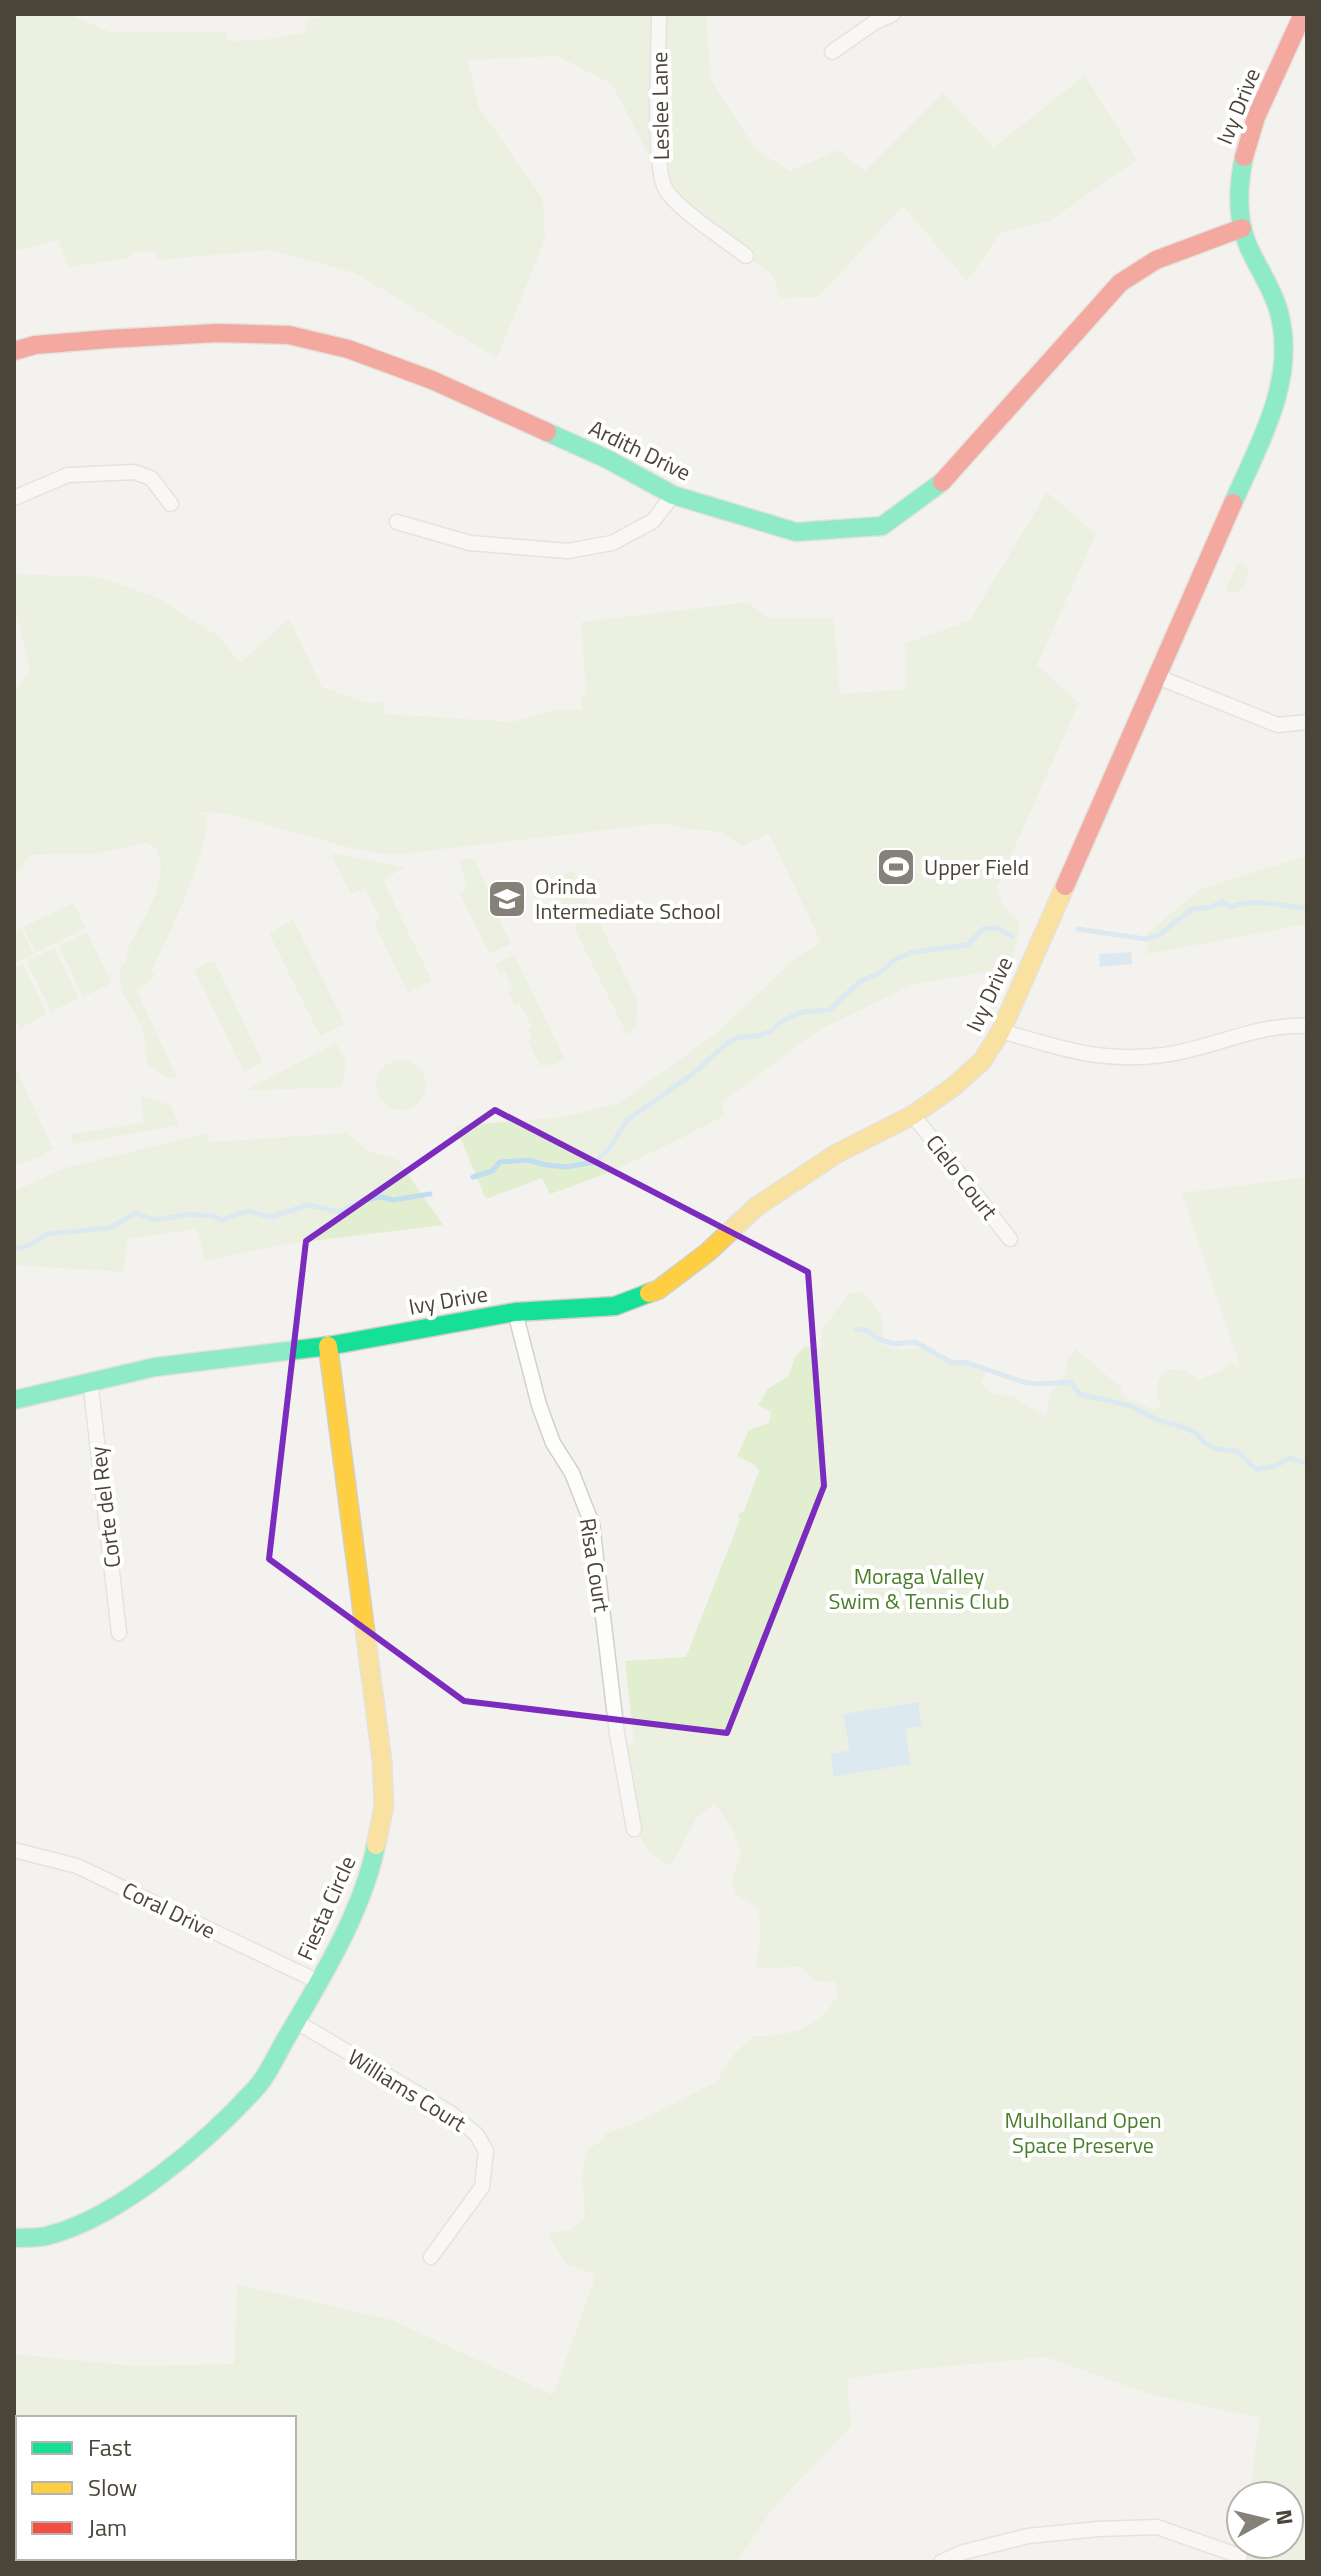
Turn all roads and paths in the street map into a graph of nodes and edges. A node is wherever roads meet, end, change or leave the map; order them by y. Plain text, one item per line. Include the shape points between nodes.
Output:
1 (659, 14) edge
2 (893, 14) edge
3 (1303, 14) edge
4 (832, 52) dead end
5 (1242, 228) junction
6 (746, 256) dead end
7 (14, 351) edge
8 (673, 495) junction
9 (14, 498) edge
10 (171, 504) dead end
11 (397, 522) dead end
12 (1158, 677) junction
13 (1307, 722) edge
14 (1307, 1026) edge
15 (1001, 1031) junction
16 (913, 1115) junction
17 (1010, 1239) dead end
18 (515, 1312) junction
19 (328, 1346) junction
20 (90, 1380) junction
21 (14, 1400) edge
22 (119, 1633) dead end
23 (634, 1829) dead end
24 (14, 1850) edge
25 (319, 1982) junction
26 (297, 2022) junction
27 (14, 2238) edge
28 (431, 2257) dead end
29 (1225, 2551) edge
30 (941, 2562) edge

1 - 6 street, Leslee Lane via 659,161 665,187 678,204
2 - 4 street
3 - 5 street, Ivy Drive via 1242,155
5 - 8 street, Ardith Drive via 1156,260 1120,283 947,479 882,526 796,532
5 - 12 street, Ivy Drive via 1284,331 1284,372 1273,413
7 - 8 street, Ardith Drive via 108,339 289,335 348,349 432,380 607,459
8 - 11 street via 653,521 612,543 568,551 470,543
9 - 10 street via 68,475 134,472 151,478
12 - 13 street via 1278,725
12 - 15 street, Ivy Drive
14 - 15 street via 1247,1034 1165,1055 1114,1058 1083,1055
15 - 16 street, Ivy Drive via 982,1061
16 - 17 street, Cielo Court
16 - 18 street, Ivy Drive via 836,1154 756,1207 658,1290 615,1306
18 - 19 street, Ivy Drive
18 - 23 street, Risa Court via 539,1405 592,1524
19 - 20 street, Ivy Drive
19 - 25 street, Fiesta Circle via 384,1806 370,1876
20 - 21 street, Ivy Drive
20 - 22 street, Corte del Rey
24 - 25 street, Coral Drive via 77,1866
25 - 26 street, Fiesta Circle
26 - 27 street, Fiesta Circle via 258,2086 158,2176 81,2223 49,2236
26 - 28 street, Williams Court via 452,2114 477,2135 486,2151 482,2187
29 - 30 street via 1157,2527 1098,2529 1028,2536

